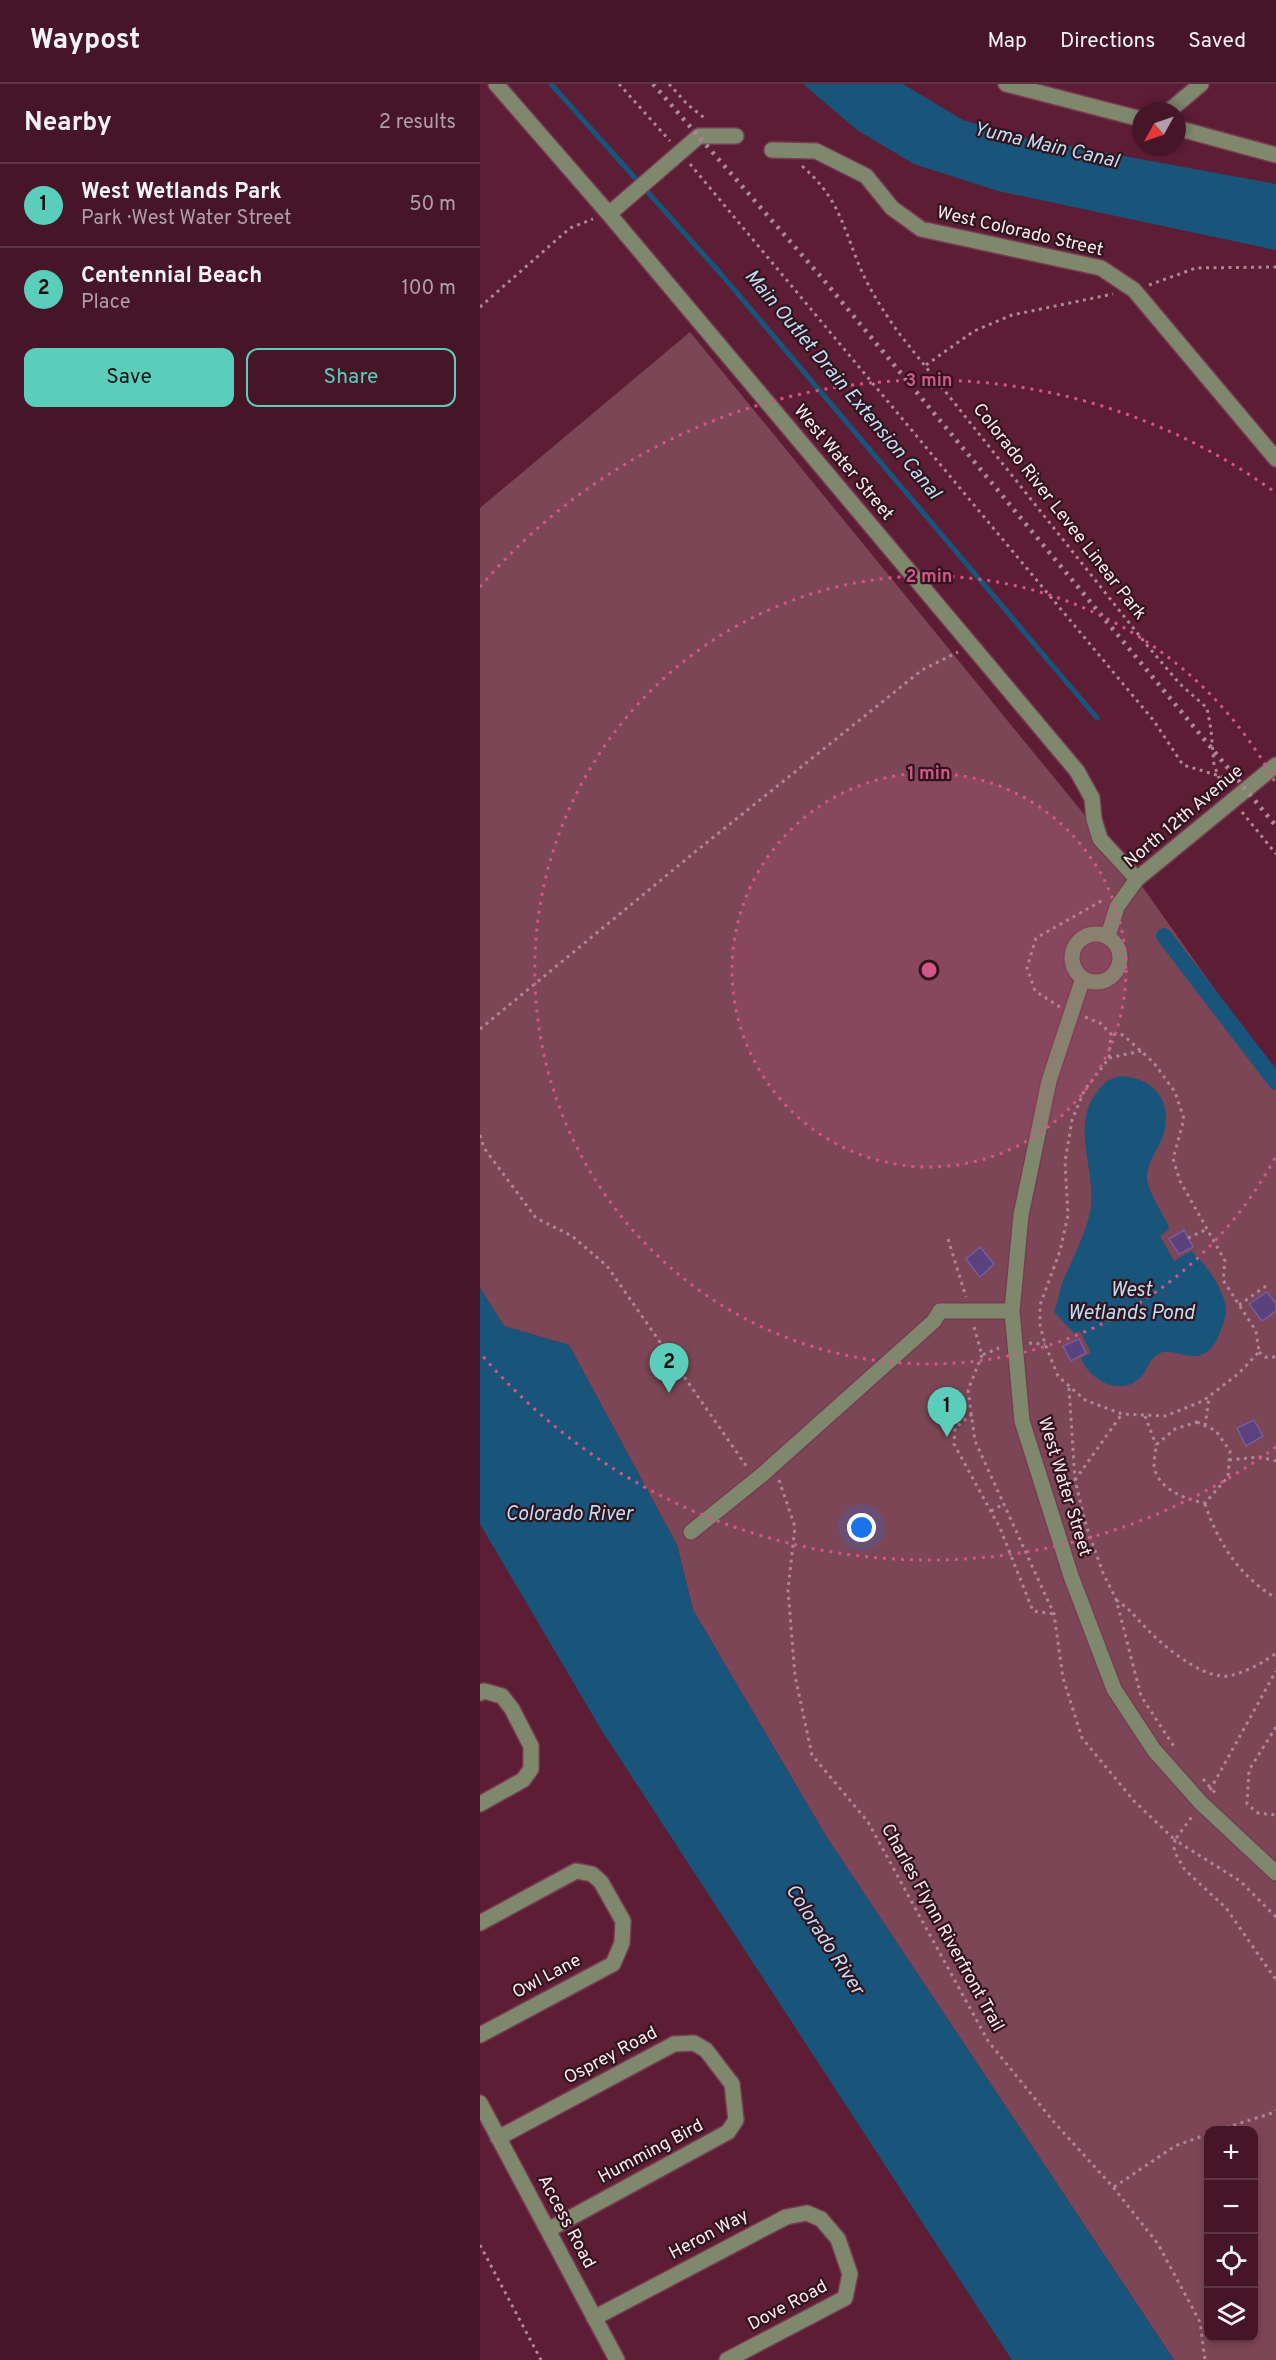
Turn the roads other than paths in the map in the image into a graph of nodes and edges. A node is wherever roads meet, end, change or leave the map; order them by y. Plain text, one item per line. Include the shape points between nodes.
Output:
1 (496, 84) edge
2 (1006, 84) edge
3 (1201, 84) edge
4 (1180, 102) edge
5 (1132, 117) edge
6 (1186, 130) edge
7 (736, 136) road end
8 (772, 150) road end
9 (1276, 155) edge
10 (609, 214) junction
11 (1276, 459) edge
12 (1276, 765) edge
13 (1137, 879) junction
14 (1108, 936) junction
15 (1083, 978) junction
16 (1012, 1311) junction
17 (691, 1532) dead end
18 (480, 1693) edge
19 (480, 1804) edge
20 (1276, 1873) edge
21 (480, 1923) edge
22 (480, 2035) edge
23 (732, 2084) joint
24 (480, 2103) edge
25 (498, 2138) junction
26 (548, 2229) junction
27 (838, 2239) joint
28 (594, 2318) junction
29 (617, 2360) edge
30 (728, 2360) edge

1 - 10 street, West Water Street
2 - 5 street
3 - 4 street
6 - 9 street
7 - 10 street via 699,136
8 - 11 street, West Colorado Street via 816,151 866,176 892,208 921,229 1101,268 1134,290
10 - 13 street, West Water Street via 1077,771 1092,798 1100,839
12 - 13 street, North 12th Avenue
13 - 14 street, North 12th Avenue via 1118,907
14 - 15 street via 1092,933 1077,941 1072,965
14 - 15 street via 1119,949 1116,972 1103,981
15 - 16 street, West Water Street via 1049,1081 1021,1215
16 - 17 street via 940,1311 934,1322 757,1479
16 - 20 street, West Water Street via 1022,1421 1071,1576 1114,1689 1154,1750 1201,1803
18 - 19 street via 502,1696 531,1746 531,1769 523,1780
21 - 22 street, Owl Lane via 576,1871 592,1874 601,1882 623,1921 622,1943 613,1964
23 - 25 street, Osprey Road via 706,2050 694,2043 674,2044
23 - 26 street, Humming Bird via 736,2120 728,2132
24 - 25 street, Access Road
25 - 26 street, Access Road
26 - 28 street, Access Road
27 - 28 street, Heron Way via 821,2219 807,2213 786,2217
27 - 30 street, Dove Road via 850,2274 845,2298
28 - 29 street, Access Road

